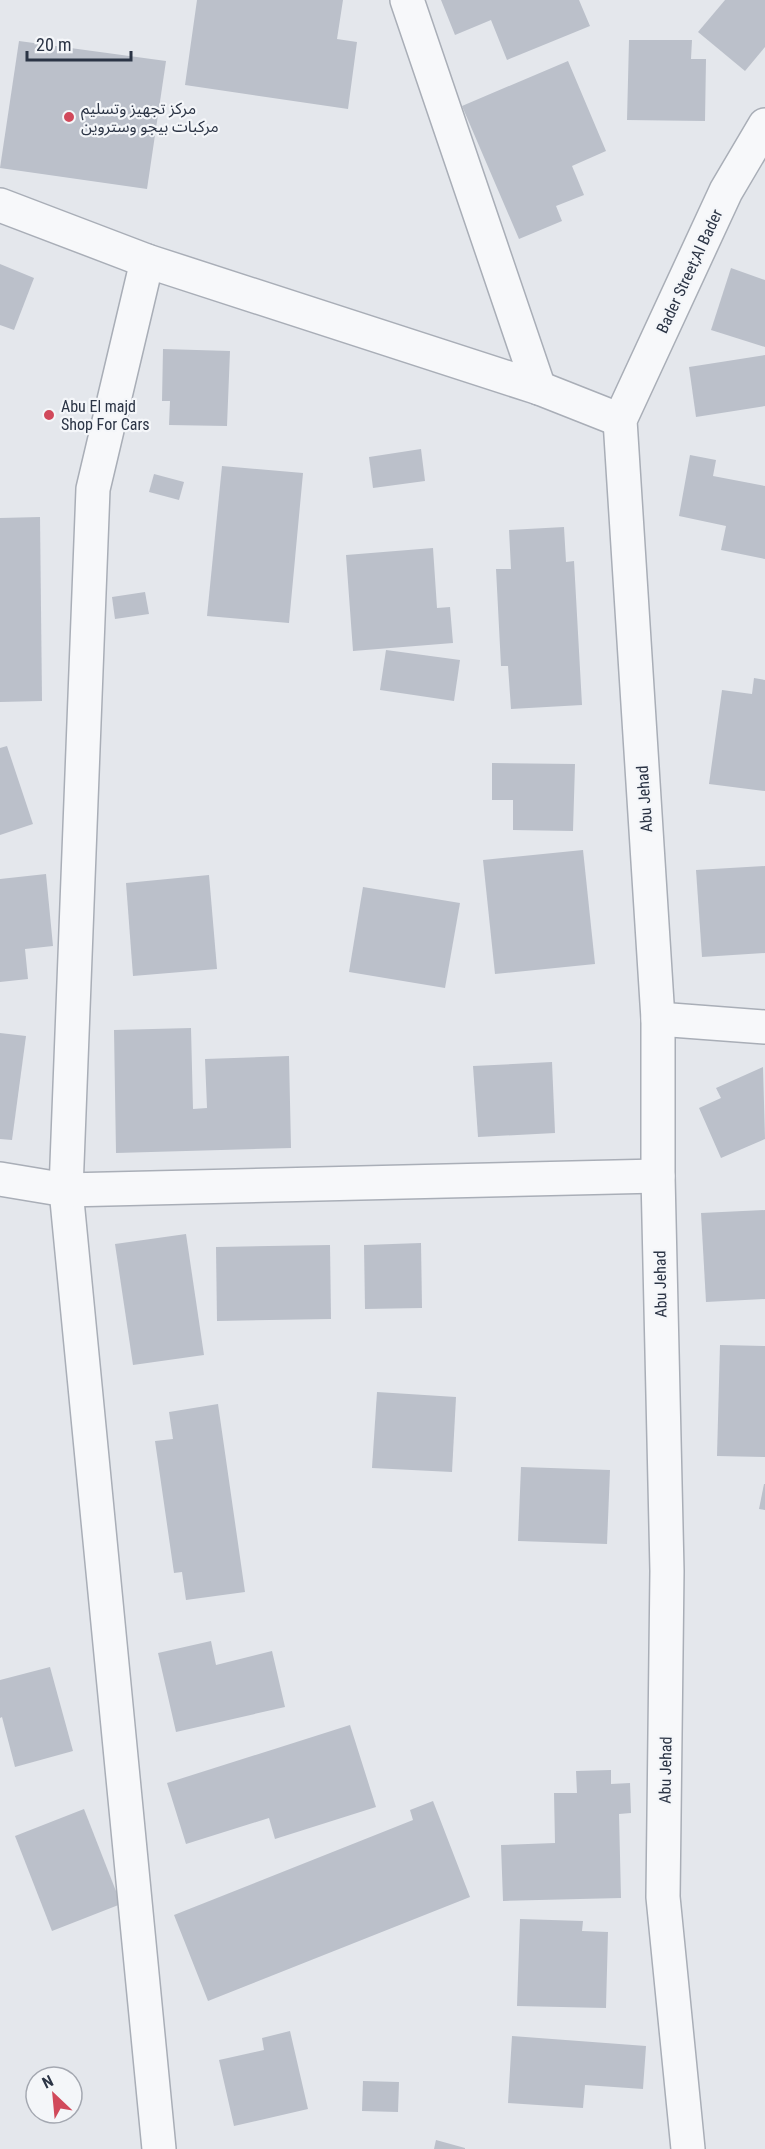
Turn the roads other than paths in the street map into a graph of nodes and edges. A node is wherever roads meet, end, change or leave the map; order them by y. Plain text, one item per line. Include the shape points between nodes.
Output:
1 (406, 0) edge
2 (765, 125) edge
3 (0, 205) edge
4 (147, 261) junction
5 (539, 388) junction
6 (620, 420) junction
7 (658, 1019) junction
8 (765, 1027) edge
9 (658, 1176) junction
10 (0, 1179) edge
11 (66, 1190) junction
12 (159, 2149) edge
13 (688, 2149) edge

1 - 5 street
2 - 6 street, Bader Street;Al Bader via 726,191
3 - 4 street
4 - 5 street
4 - 11 street via 93,489
5 - 6 street
6 - 7 street, Abu Jehad
7 - 8 street
7 - 9 street, Abu Jehad
9 - 11 street
9 - 13 street, Abu Jehad via 667,1571 663,1897
10 - 11 street
11 - 12 street

